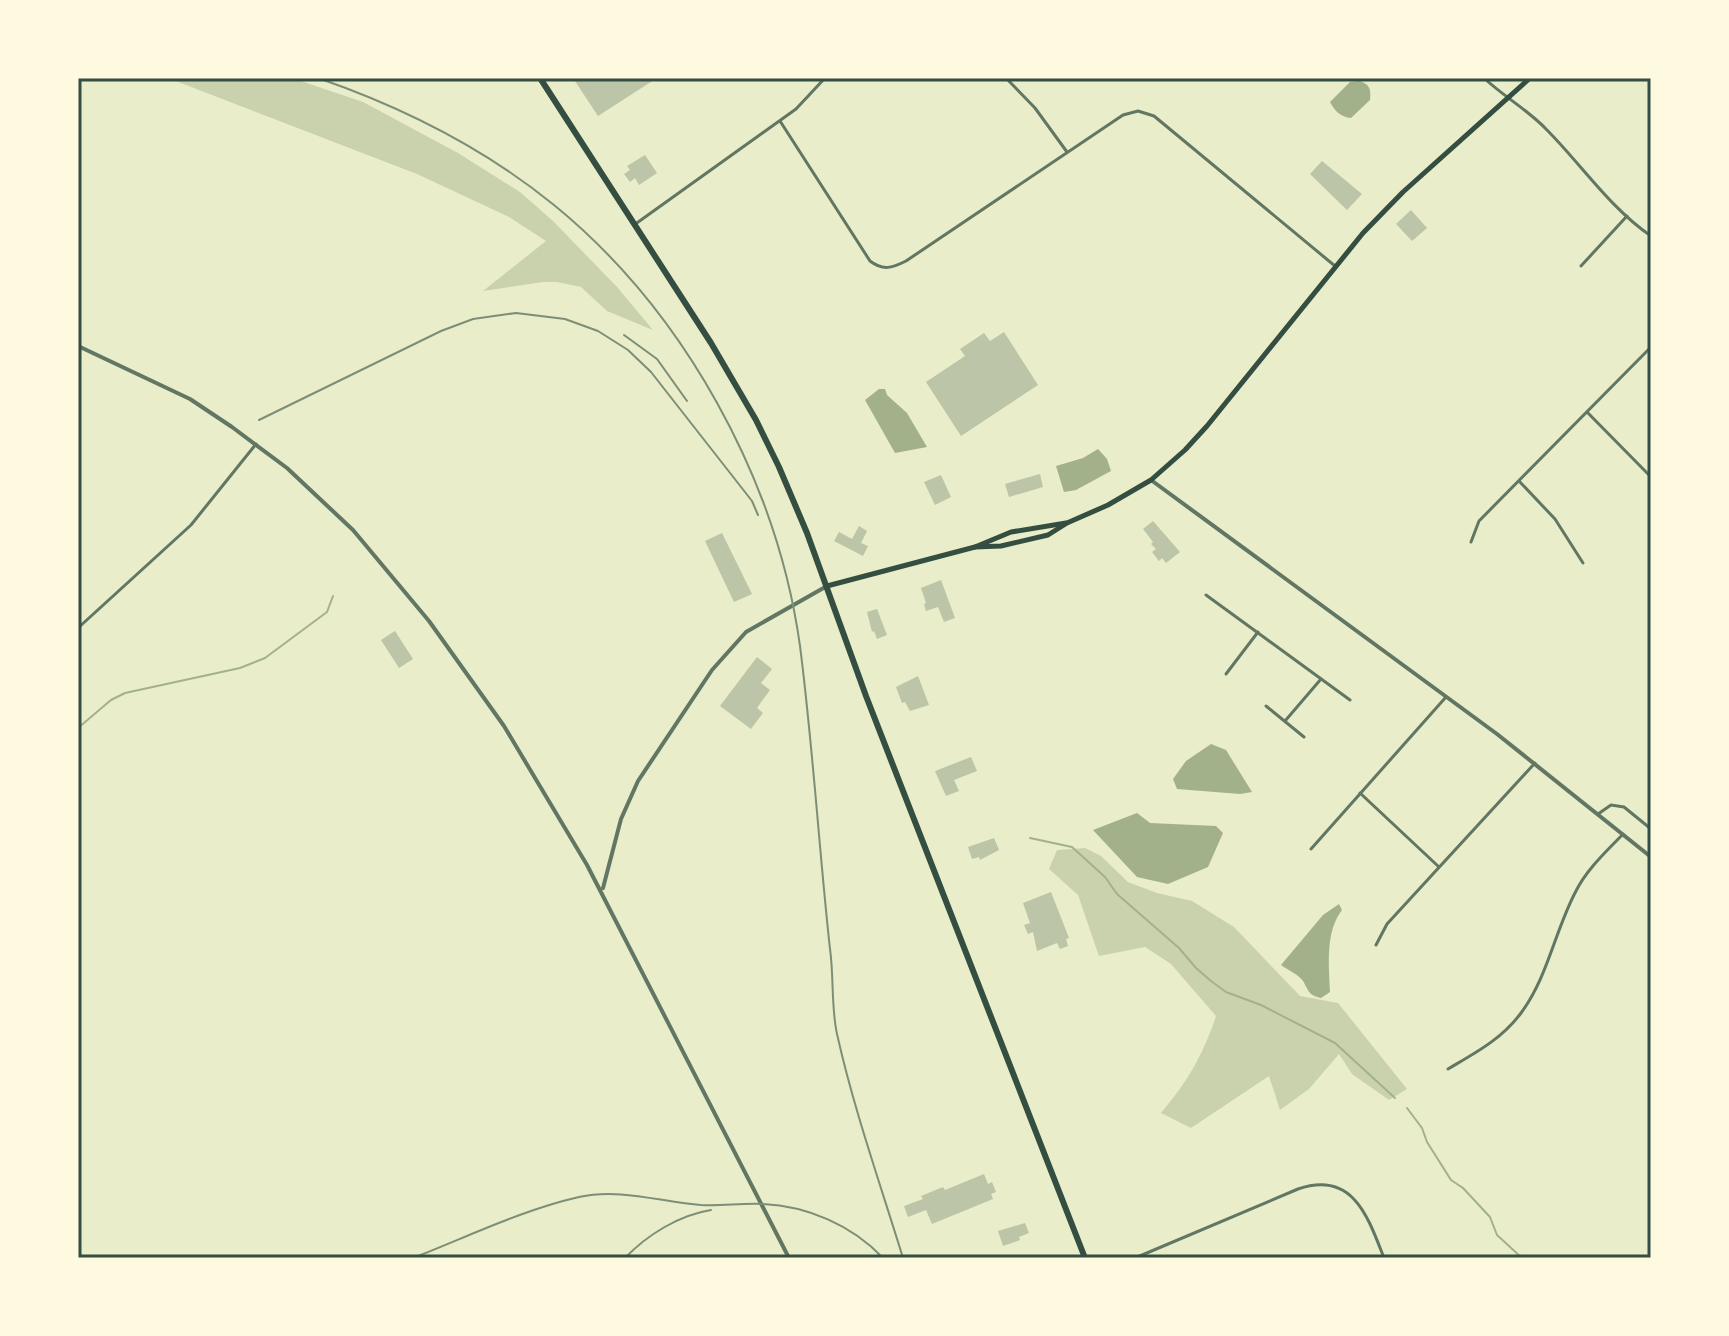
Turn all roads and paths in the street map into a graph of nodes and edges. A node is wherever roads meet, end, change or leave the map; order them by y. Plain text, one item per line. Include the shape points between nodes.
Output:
1 (540, 78) edge
2 (825, 78) edge
3 (1006, 78) edge
4 (1484, 78) edge
5 (1530, 78) edge
6 (1506, 98) junction
7 (780, 121) junction
8 (1067, 153) junction
9 (1627, 216) junction
10 (634, 225) junction
11 (1651, 236) edge
12 (1335, 266) junction
13 (1581, 266) dead end
14 (78, 346) edge
15 (1651, 347) edge
16 (1587, 412) junction
17 (256, 444) junction
18 (1651, 477) edge
19 (1151, 480) junction
20 (1519, 481) junction
21 (1067, 523) junction
22 (1471, 542) dead end
23 (975, 547) junction
24 (1583, 563) dead end
25 (827, 586) junction
26 (1206, 595) dead end
27 (78, 628) edge
28 (1258, 632) junction
29 (1226, 674) dead end
30 (1321, 679) junction
31 (1446, 697) junction
32 (1350, 700) dead end
33 (1266, 706) dead end
34 (1285, 721) junction
35 (1304, 737) dead end
36 (1535, 763) junction
37 (1360, 793) junction
38 (1598, 814) junction
39 (1651, 829) edge
40 (1623, 834) junction
41 (1311, 849) dead end
42 (1651, 857) edge
43 (1440, 867) junction
44 (602, 890) junction
45 (1376, 945) dead end
46 (1448, 1069) dead end
47 (789, 1258) edge
48 (1085, 1258) edge
49 (1135, 1258) edge
50 (1384, 1258) edge

1 - 10 main road
2 - 7 street
3 - 8 street
4 - 6 street
5 - 6 main road
6 - 9 street via 1544,127
6 - 12 main road via 1403,192
7 - 8 street via 870,261 884,268 906,261
7 - 10 street
8 - 12 street via 1128,112 1151,114
9 - 11 street
9 - 13 street
10 - 25 main road via 756,420
12 - 19 main road via 1202,432
14 - 17 street via 190,399
15 - 16 street
16 - 18 street
16 - 20 street
17 - 27 street via 173,543
17 - 44 street via 353,530 429,621 504,726
19 - 21 main road
19 - 31 street
20 - 22 street via 1479,521
20 - 24 street via 1555,519
21 - 23 main road via 1011,532
21 - 23 main road via 1048,535
23 - 25 main road
25 - 44 street via 746,632 712,670 632,793
25 - 48 main road
26 - 28 street
28 - 29 street
28 - 30 street
30 - 32 street
30 - 34 street
31 - 36 street
31 - 37 street
33 - 34 street
34 - 35 street
36 - 38 street
36 - 43 street
37 - 41 street
37 - 43 street
38 - 39 street via 1611,805 1624,807
38 - 40 street
40 - 42 street
40 - 46 street via 1577,888 1522,1012 1494,1041
43 - 45 street via 1387,924
44 - 47 street
49 - 50 street via 1317,1185 1340,1189 1359,1203

